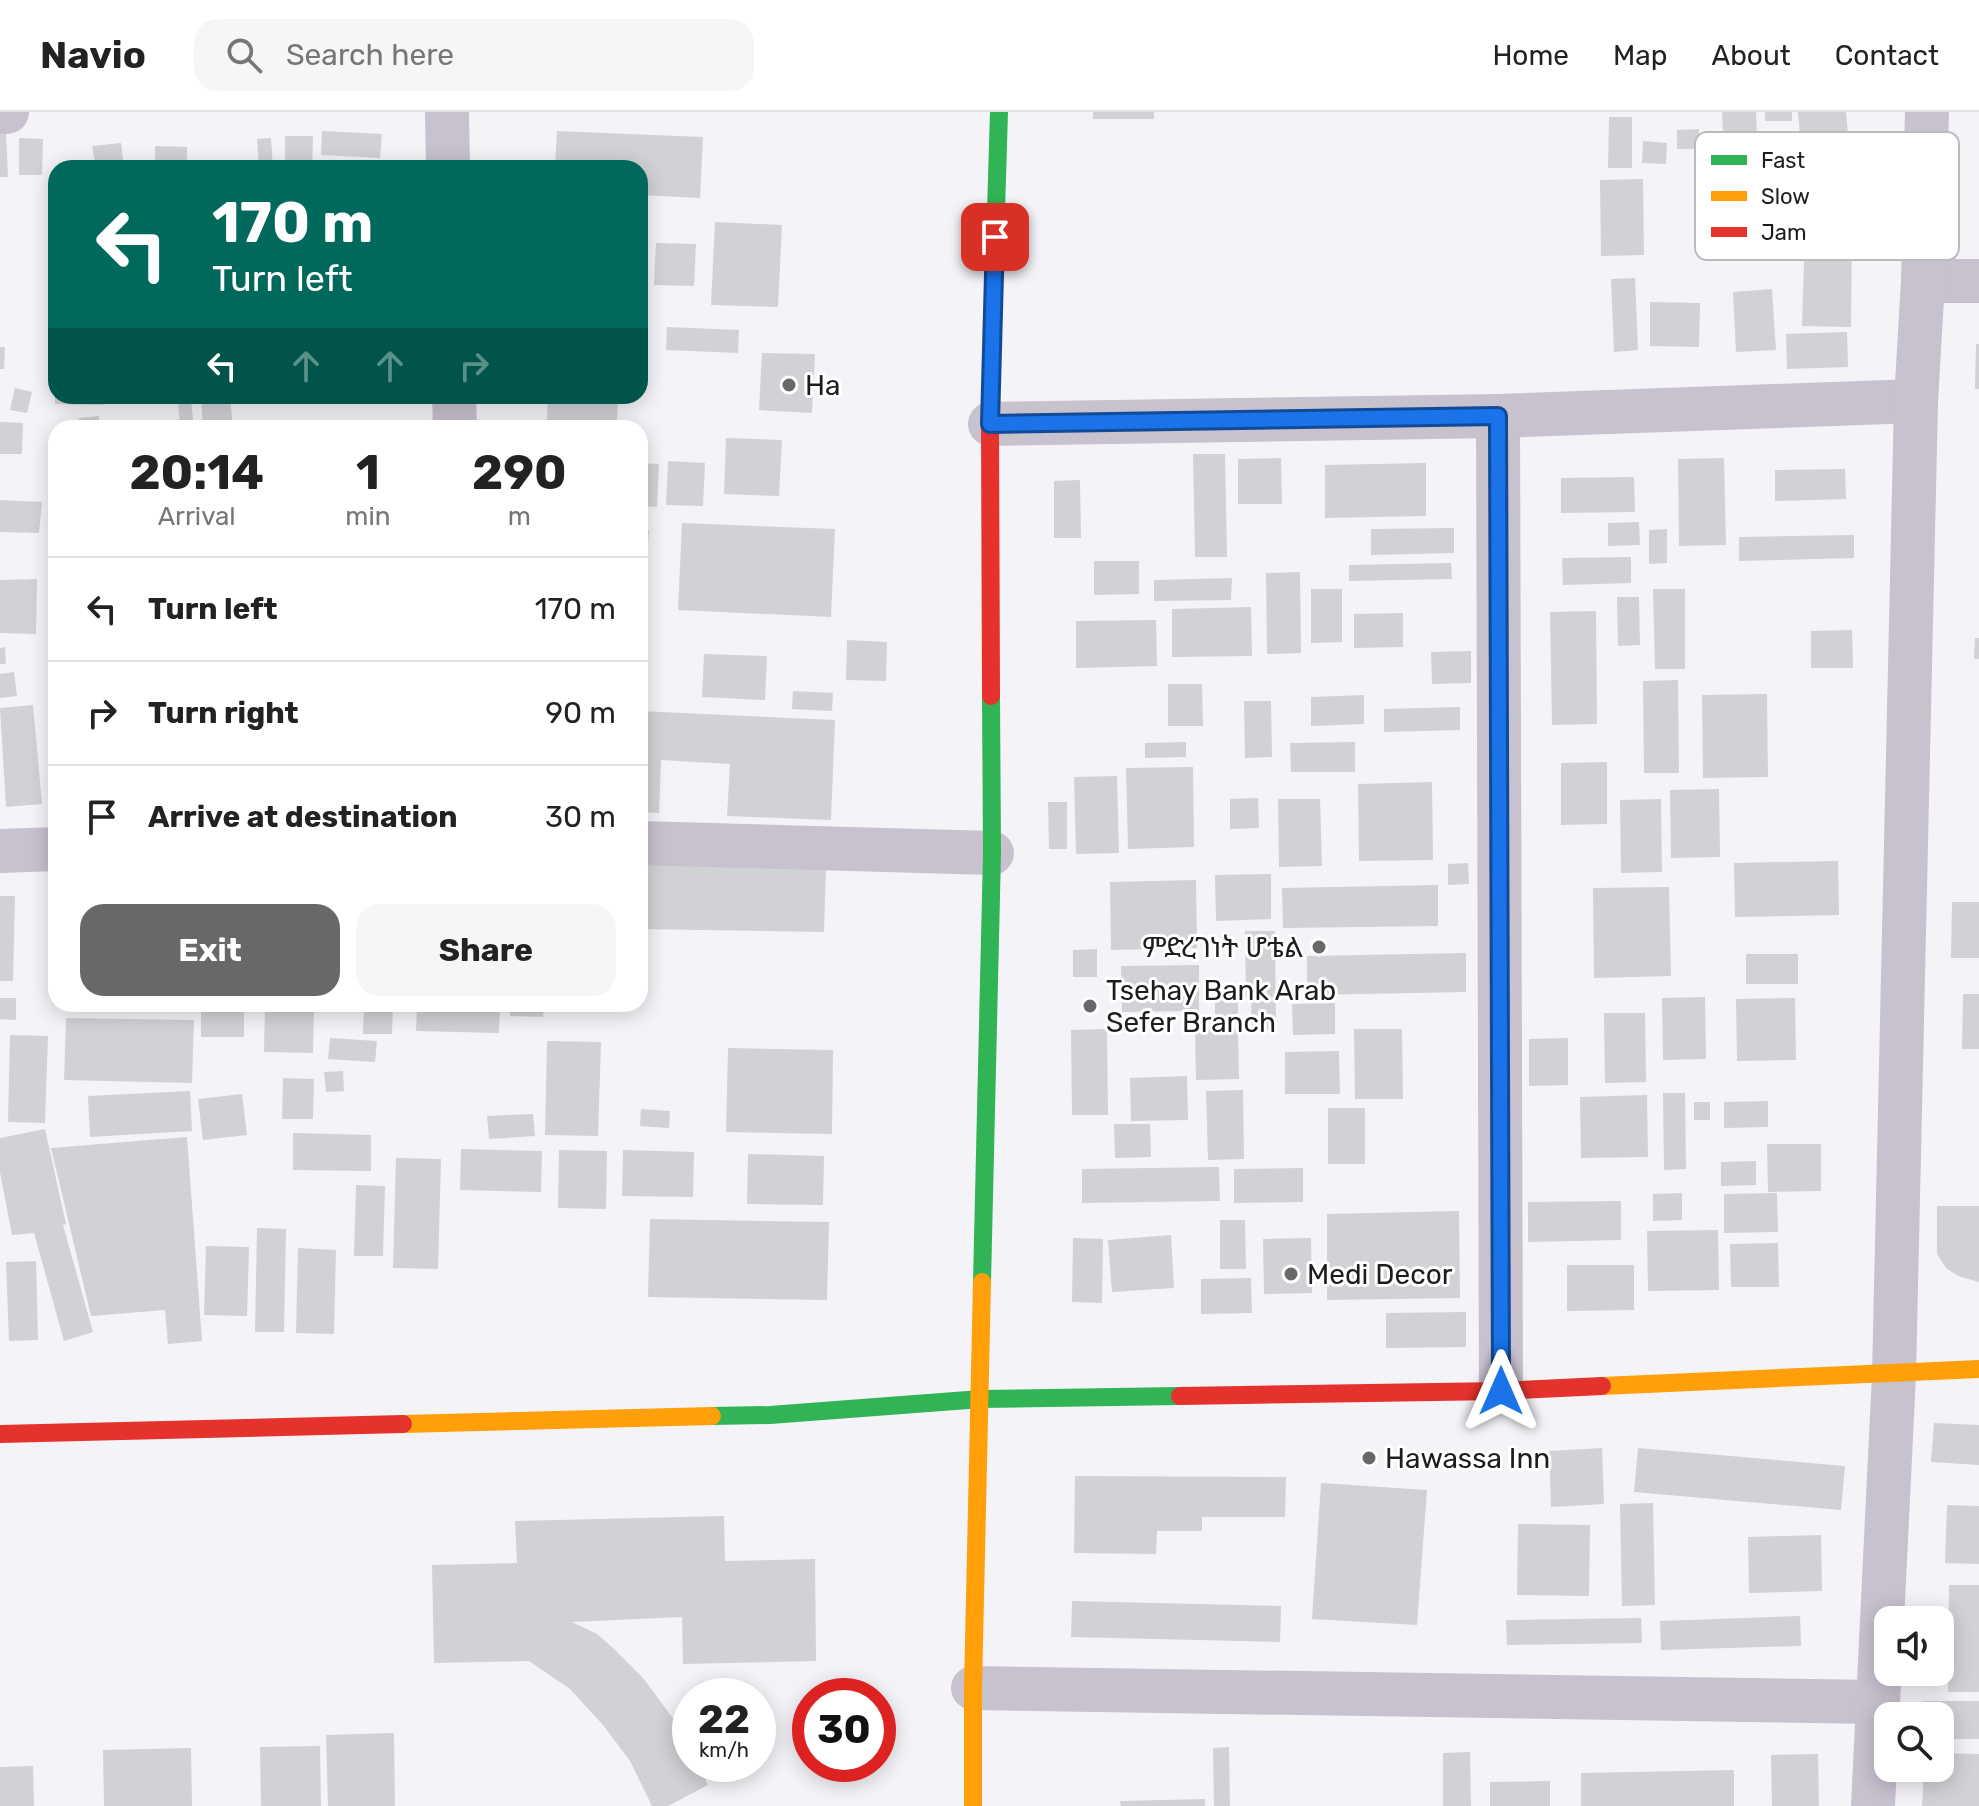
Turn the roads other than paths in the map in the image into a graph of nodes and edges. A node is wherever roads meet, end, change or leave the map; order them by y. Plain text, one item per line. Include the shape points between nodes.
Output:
1 (0, 112) edge
2 (7, 112) edge
3 (447, 112) edge
4 (999, 112) edge
5 (1927, 112) edge
6 (1927, 132) edge
7 (448, 160) edge
8 (1923, 260) edge
9 (1923, 281) junction
10 (1979, 281) edge
11 (1916, 401) junction
12 (1498, 416) junction
13 (990, 424) junction
14 (648, 843) edge
15 (48, 849) edge
16 (0, 851) edge
17 (992, 853) junction
18 (1979, 1369) edge
19 (1894, 1375) junction
20 (1501, 1391) junction
21 (981, 1399) junction
22 (0, 1434) edge
23 (973, 1688) junction
24 (1877, 1702) joint
25 (1874, 1780) edge
26 (973, 1806) edge
27 (1873, 1806) edge

1 - 2 street
3 - 7 street
4 - 13 street
5 - 6 street
8 - 9 street
9 - 10 street
9 - 11 street
11 - 12 street
11 - 19 street
12 - 13 street
12 - 20 street
13 - 17 street
14 - 17 street
15 - 16 street
17 - 21 street
18 - 19 street
19 - 20 street
19 - 24 street
20 - 21 street
21 - 22 street via 770,1415
21 - 23 street
23 - 24 street
23 - 26 street
25 - 27 street

